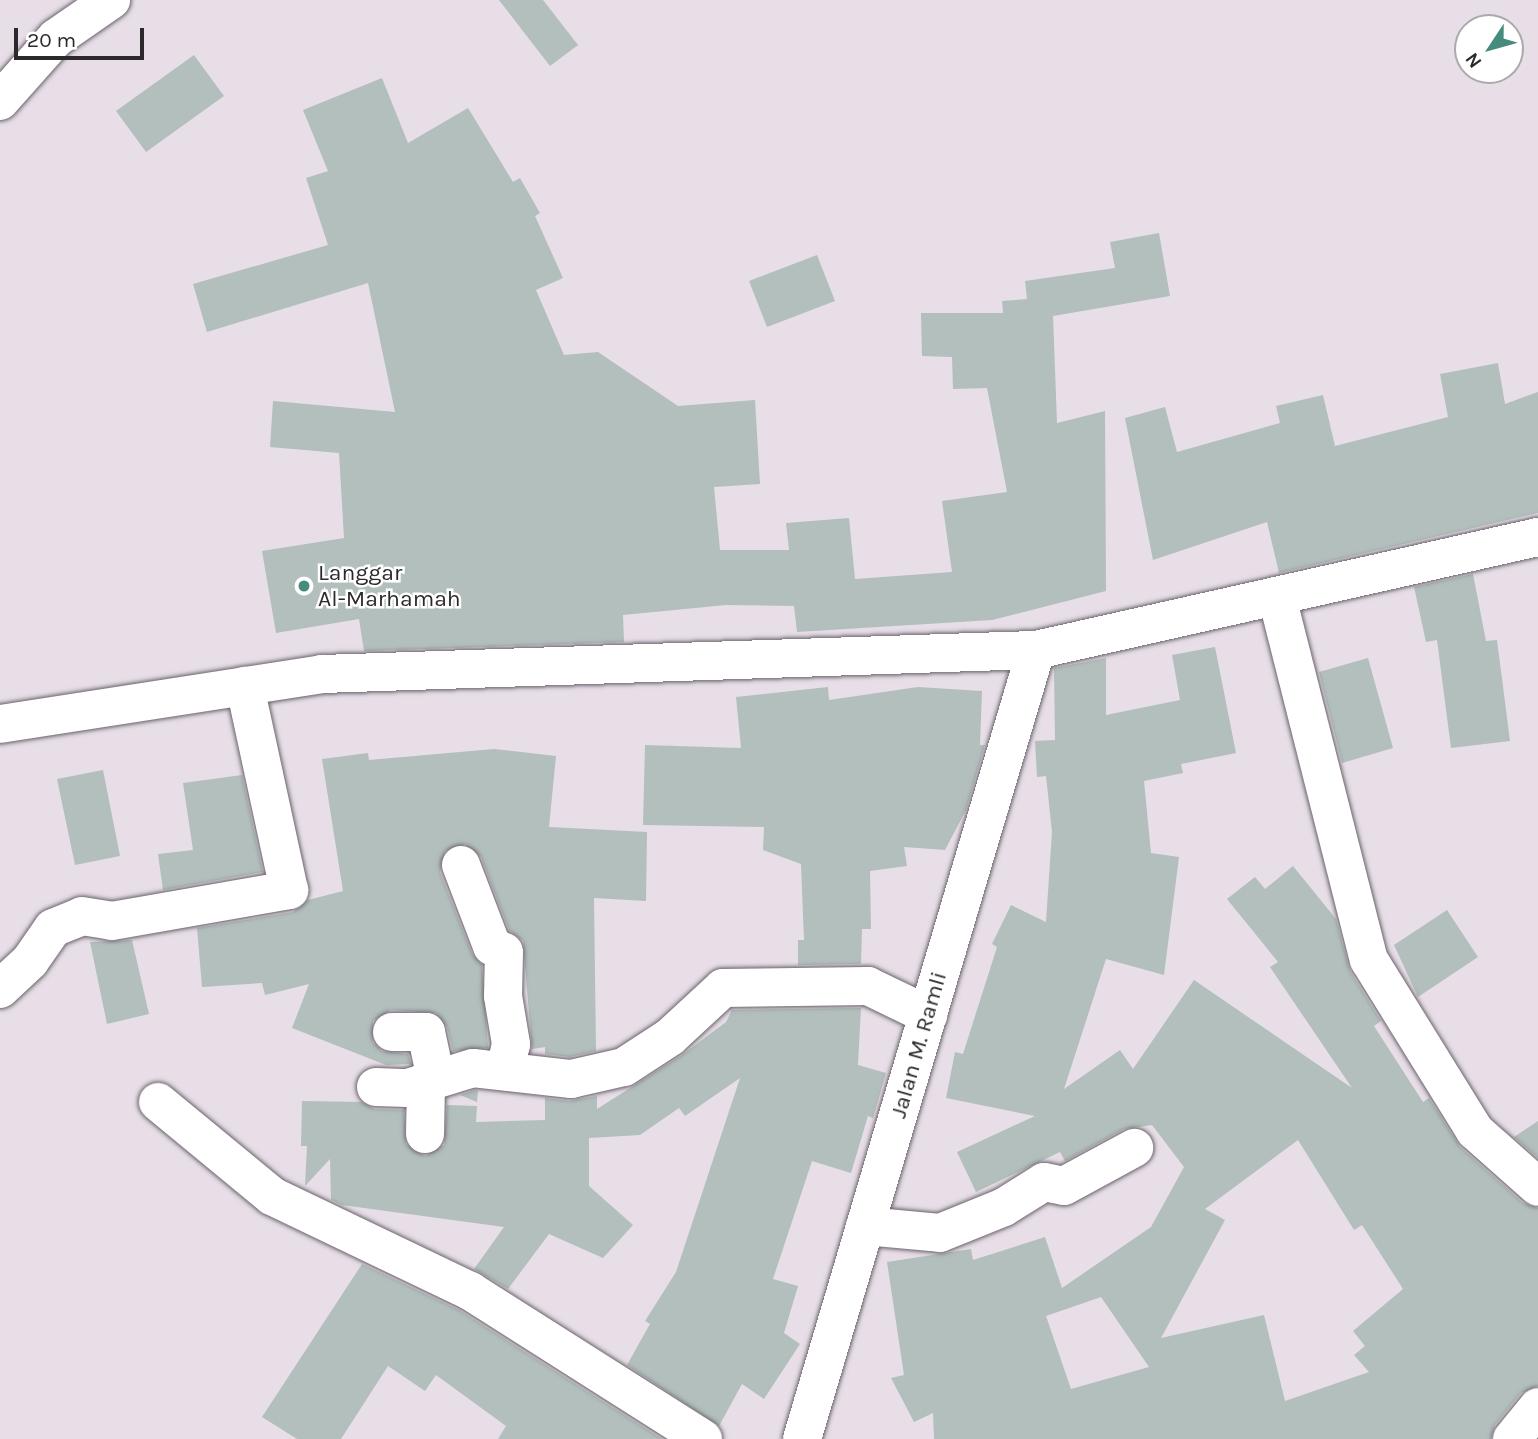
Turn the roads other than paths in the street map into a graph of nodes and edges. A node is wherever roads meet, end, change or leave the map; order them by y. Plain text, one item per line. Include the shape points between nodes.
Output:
1 (111, 0) edge
2 (0, 101) edge
3 (1538, 537) edge
4 (1277, 597) junction
5 (1036, 650) junction
6 (245, 686) junction
7 (0, 724) edge
8 (461, 865) dead end
9 (0, 989) edge
10 (928, 1014) junction
11 (392, 1032) dead end
12 (505, 1071) junction
13 (426, 1083) junction
14 (376, 1087) dead end
15 (158, 1102) dead end
16 (425, 1134) dead end
17 (1134, 1148) dead end
18 (1538, 1187) edge
19 (866, 1226) junction
20 (1538, 1407) edge
21 (704, 1439) edge
22 (802, 1439) edge
23 (1512, 1439) edge

1 - 2 street via 56,38
3 - 4 street
4 - 5 street
4 - 18 street via 1369,960 1475,1131
5 - 6 street via 322,674
5 - 10 street, Jalan M. Ramli
6 - 7 street
6 - 9 street via 289,890 112,921 82,916 53,928 30,961
8 - 12 street via 492,946 504,952 503,996 511,1044
10 - 12 street via 869,986 723,988 670,1037 624,1067 570,1079
10 - 19 street, Jalan M. Ramli
11 - 13 street via 426,1032 434,1069
12 - 13 street via 473,1068
13 - 14 street via 408,1088
13 - 16 street
15 - 21 street via 272,1196 470,1291
17 - 19 street via 1064,1186 1044,1182 971,1223 940,1233
19 - 22 street, Jalan M. Ramli
20 - 23 street

